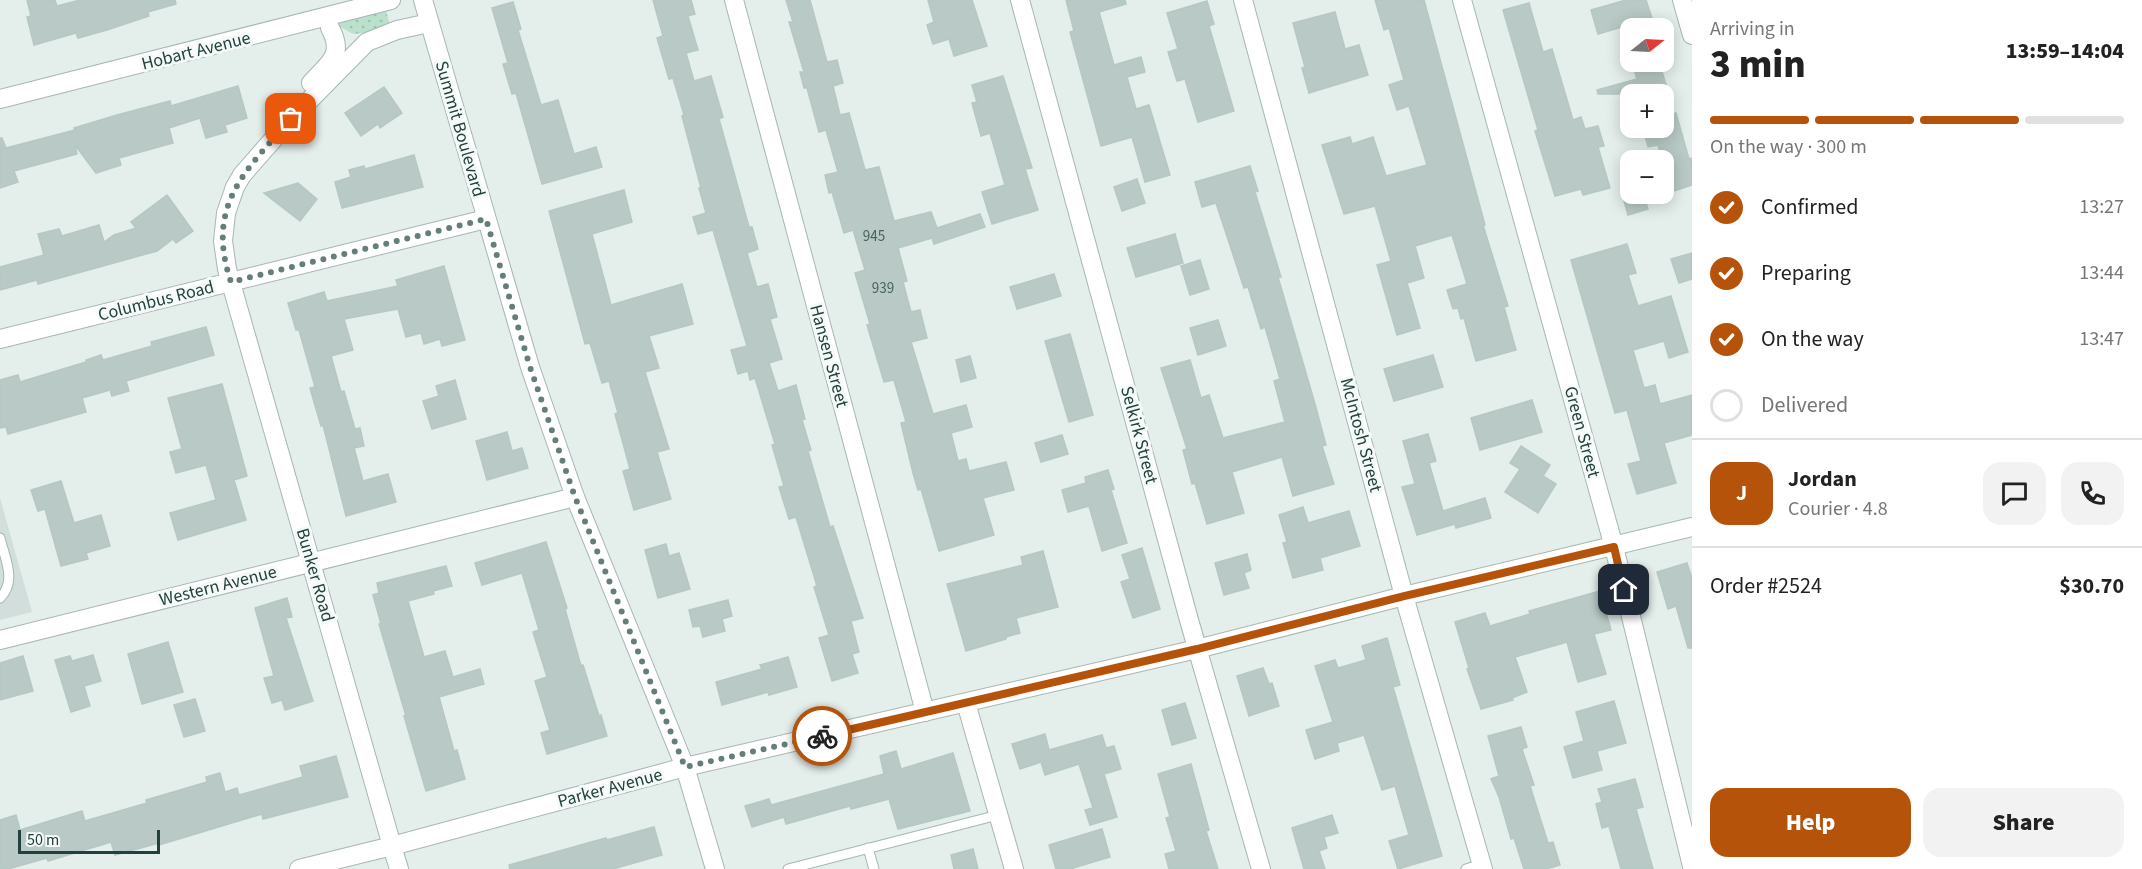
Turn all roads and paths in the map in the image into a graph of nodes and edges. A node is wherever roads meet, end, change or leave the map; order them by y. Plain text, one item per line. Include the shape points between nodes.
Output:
1 (391, 0) edge
2 (423, 0) edge
3 (734, 0) edge
4 (1020, 0) edge
5 (1243, 0) edge
6 (1462, 0) edge
7 (1682, 0) edge
8 (429, 23) junction
9 (292, 26) junction
10 (330, 28) junction
11 (1692, 35) edge
12 (367, 42) junction
13 (0, 99) edge
14 (291, 119) junction
15 (486, 219) junction
16 (231, 282) junction
17 (0, 339) edge
18 (575, 497) junction
19 (1692, 527) edge
20 (0, 538) edge
21 (1614, 547) junction
22 (311, 563) junction
23 (1404, 596) junction
24 (0, 598) edge
25 (0, 640) edge
26 (1197, 649) junction
27 (966, 703) junction
28 (925, 712) junction
29 (685, 767) junction
30 (998, 815) junction
31 (392, 846) junction
32 (868, 848) junction
33 (1692, 866) edge
34 (1477, 867) edge
35 (299, 869) edge
36 (399, 869) edge
37 (714, 869) edge
38 (788, 869) edge
39 (874, 869) edge
40 (1014, 869) edge
41 (1261, 869) edge

1 - 9 street, Hobart Avenue
2 - 8 street, Summit Boulevard
3 - 28 street, Hansen Street
4 - 26 street, Selkirk Street
5 - 23 street, McIntosh Street
6 - 21 street, Green Street
7 - 11 street
8 - 12 street
8 - 15 street, Summit Boulevard
9 - 10 street
9 - 13 street, Hobart Avenue
10 - 12 street via 349,42
10 - 14 street via 337,43 336,54 308,87
12 - 14 street
14 - 16 street, Bunker Road via 235,187 226,213 223,241
15 - 16 street, Columbus Road
15 - 18 street, Summit Boulevard via 530,367
16 - 17 street, Columbus Road
16 - 22 street, Bunker Road
18 - 22 street, Western Avenue
18 - 29 street, Summit Boulevard
19 - 21 street, Parker Avenue
20 - 24 lane via 10,583
21 - 23 street, Parker Avenue
21 - 33 street, Green Street
22 - 25 street, Western Avenue
22 - 31 street, Bunker Road
23 - 26 street, Parker Avenue
23 - 34 street, McIntosh Street
26 - 27 street, Parker Avenue
26 - 41 street, Selkirk Street
27 - 28 street, Parker Avenue
27 - 30 street
28 - 29 street, Parker Avenue
29 - 31 street, Parker Avenue
29 - 37 street, Summit Boulevard
30 - 32 lane
30 - 40 street
31 - 35 street, Parker Avenue
31 - 36 street, Bunker Road
32 - 38 lane
32 - 39 lane

